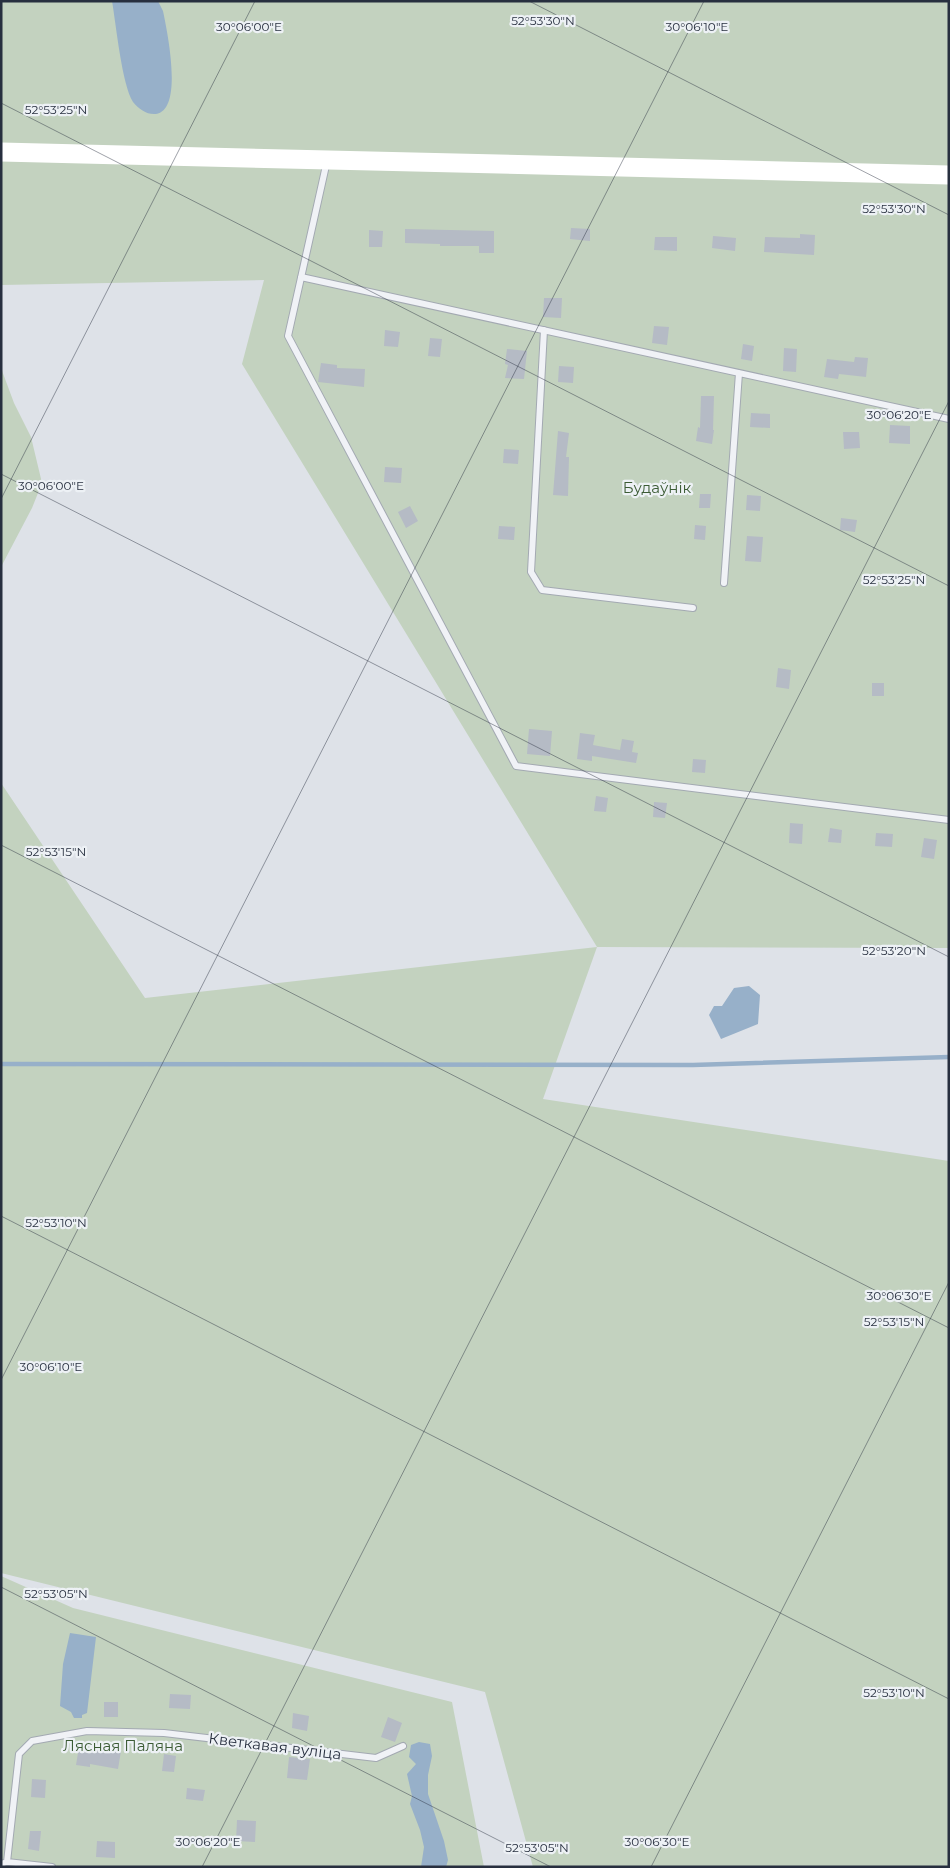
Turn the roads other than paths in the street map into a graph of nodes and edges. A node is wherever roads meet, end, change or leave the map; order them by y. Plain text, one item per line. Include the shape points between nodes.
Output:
1 (1, 152) edge
2 (327, 160) junction
3 (949, 175) edge
4 (301, 277) junction
5 (544, 330) junction
6 (739, 373) junction
7 (949, 419) edge
8 (724, 583) dead end
9 (693, 608) dead end
10 (949, 820) edge
11 (403, 1746) dead end
12 (4, 1863) edge
13 (52, 1867) edge

1 - 2 street
2 - 3 street
2 - 4 lane
4 - 5 lane
4 - 10 lane via 288,336 516,766
5 - 6 lane
5 - 9 lane via 531,572 542,590
6 - 7 lane
6 - 8 lane
11 - 12 lane, Кветкавая вуліца via 376,1758 164,1733 87,1731 32,1741 19,1754
12 - 13 lane

